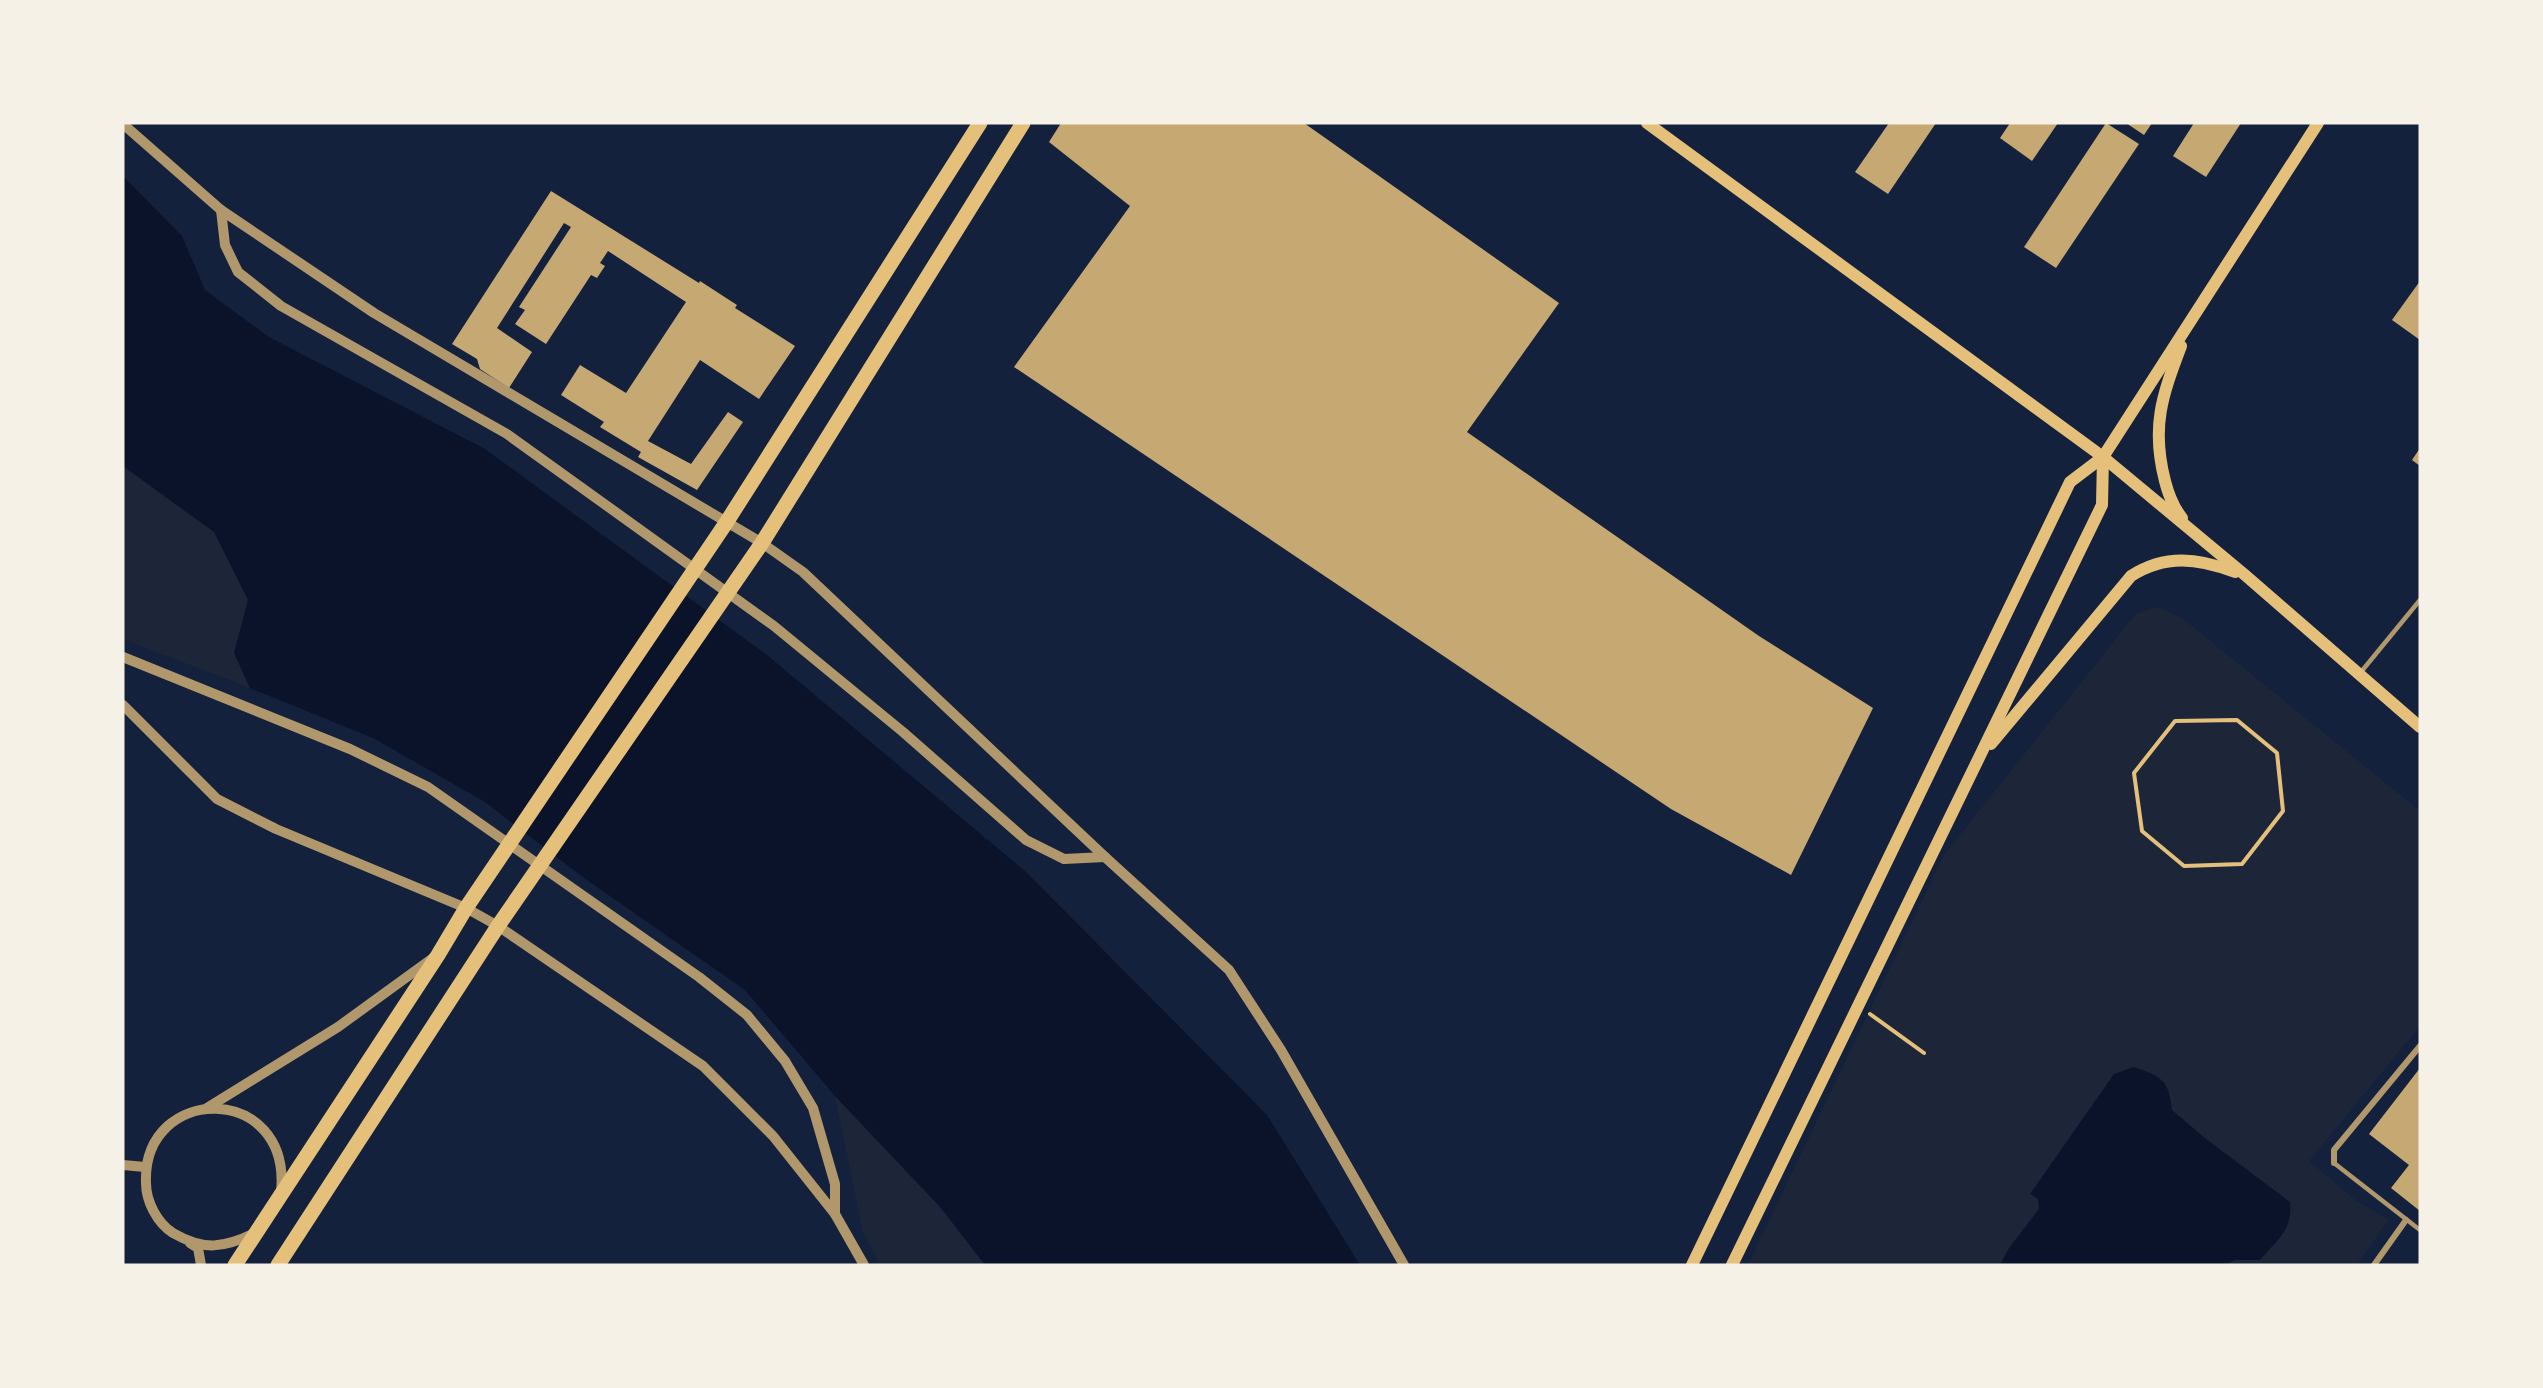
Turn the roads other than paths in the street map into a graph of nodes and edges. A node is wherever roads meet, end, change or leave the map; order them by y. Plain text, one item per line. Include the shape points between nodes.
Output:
1 (980, 123) edge
2 (1023, 123) edge
3 (1647, 123) edge
4 (2318, 123) edge
5 (123, 124) edge
6 (221, 210) junction
7 (2190, 323) junction
8 (2103, 457) junction
9 (726, 523) junction
10 (2197, 535) junction
11 (762, 543) junction
12 (2245, 575) junction
13 (2420, 600) edge
14 (123, 657) edge
15 (2359, 674) junction
16 (123, 705) edge
17 (2420, 727) edge
18 (1978, 758) junction
19 (1105, 857) junction
20 (466, 908) junction
21 (498, 926) junction
22 (438, 955) junction
23 (2420, 1046) edge
24 (207, 1108) junction
25 (2334, 1163) joint
26 (123, 1165) edge
27 (145, 1167) junction
28 (281, 1195) junction
29 (835, 1214) junction
30 (2406, 1220) junction
31 (169, 1230) junction
32 (2420, 1230) edge
33 (256, 1233) junction
34 (201, 1265) edge
35 (235, 1265) edge
36 (278, 1265) edge
37 (864, 1265) edge
38 (1404, 1265) edge
39 (1692, 1265) edge
40 (1732, 1265) edge
41 (2374, 1265) edge

1 - 9 main road
2 - 11 main road
3 - 8 main road
4 - 7 main road
5 - 6 street
6 - 9 street via 374,313
6 - 19 street via 225,245 238,272 281,306 507,434 774,626 1026,840 1064,859
7 - 8 main road
7 - 10 main road via 2169,378 2157,431 2159,459 2168,491 2179,514
8 - 10 main road
8 - 18 main road via 2102,505
8 - 39 main road via 2070,483
9 - 11 street
9 - 20 main road
10 - 12 main road
11 - 19 street via 803,572
11 - 21 main road
12 - 15 main road
12 - 18 main road via 2196,561 2172,560 2147,566 2131,576
13 - 15 lane
14 - 29 street via 350,749 428,787 699,977 747,1015 785,1061 813,1108 835,1184
15 - 17 main road
16 - 20 street via 217,799 276,829
18 - 40 main road
19 - 38 street via 1229,970 1281,1050
20 - 21 street
20 - 22 main road
21 - 29 street via 703,1066 773,1136
21 - 36 main road
22 - 24 street via 338,1027
22 - 28 main road
23 - 25 street via 2334,1150
24 - 27 street via 185,1114 167,1127 153,1145
24 - 28 street via 229,1109 250,1118 267,1132 278,1151 283,1173
25 - 30 lane
26 - 27 street
27 - 31 street via 146,1191 154,1213
28 - 33 main road
29 - 37 street
30 - 32 lane
30 - 41 street
31 - 33 street via 189,1242 212,1246 235,1243
31 - 34 street via 198,1248
33 - 35 main road

